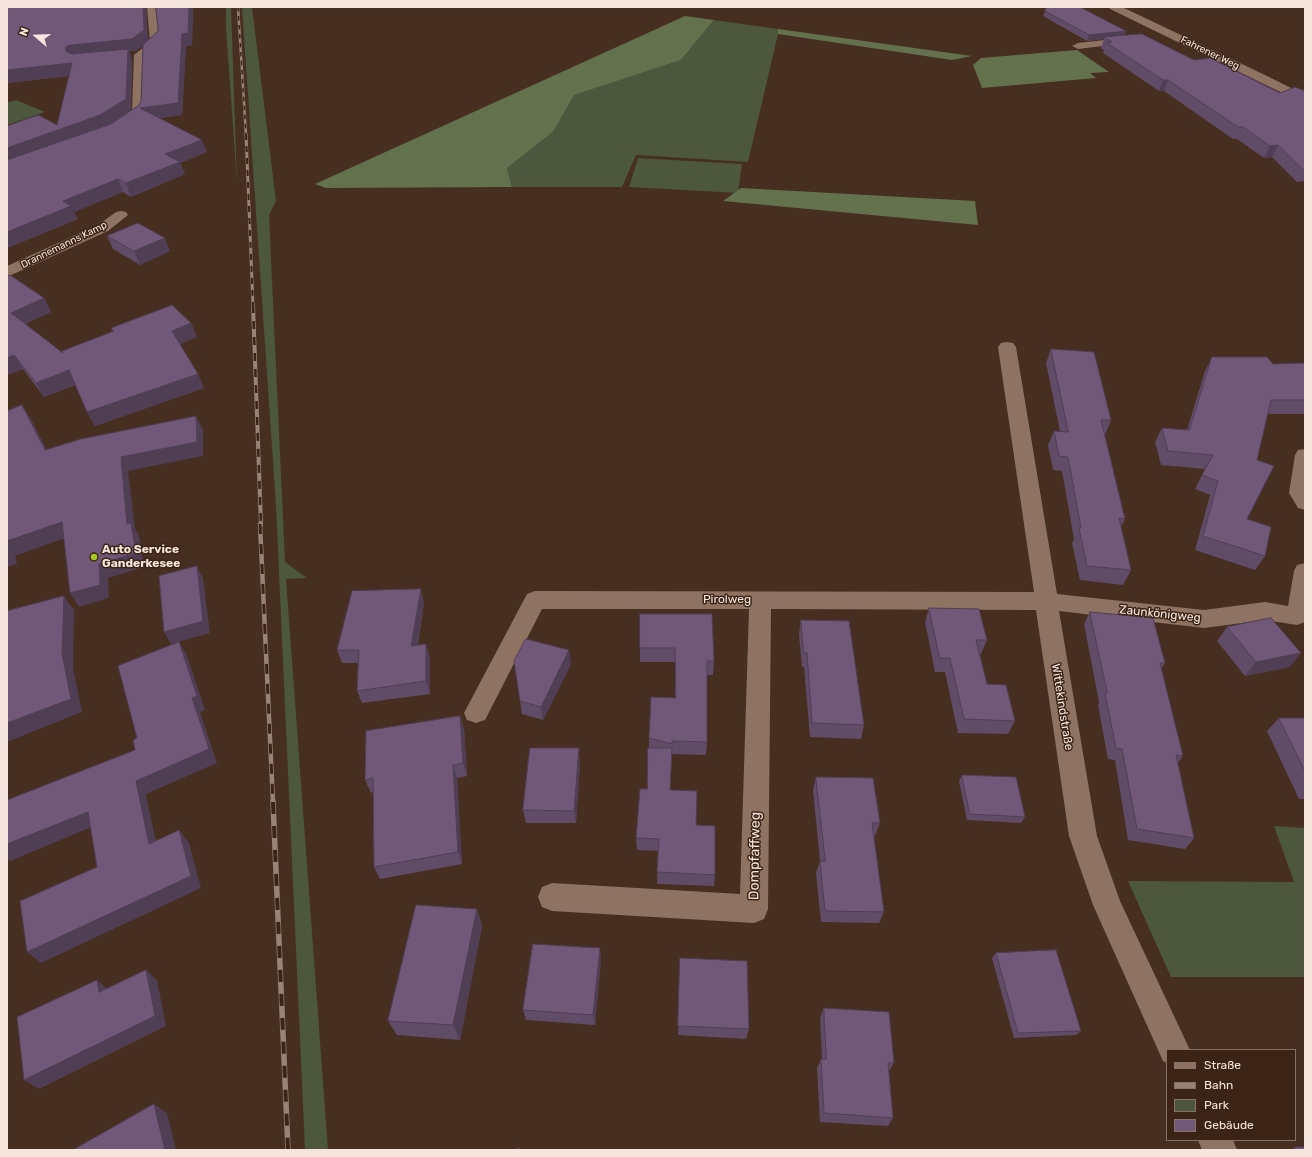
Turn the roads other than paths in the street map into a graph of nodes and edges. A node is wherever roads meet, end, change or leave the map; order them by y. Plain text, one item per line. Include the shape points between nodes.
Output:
1 (152, 7) edge
2 (1114, 7) edge
3 (1175, 36) junction
4 (1078, 46) dead end
5 (1305, 100) edge
6 (111, 132) edge
7 (121, 215) dead end
8 (7, 272) edge
9 (1007, 347) dead end
10 (1305, 455) edge
11 (1305, 503) edge
12 (1305, 571) edge
13 (760, 600) junction
14 (1045, 601) junction
15 (1301, 621) edge
16 (476, 713) dead end
17 (552, 897) dead end
18 (1174, 1049) edge
19 (1216, 1141) edge
20 (1220, 1150) edge

1 - 6 street via 156,43 136,56 138,113
2 - 3 street, Fahrener Weg
3 - 4 street
3 - 5 street, Fahrener Weg
7 - 8 street, Drannemanns Kamp via 103,228
9 - 14 street, Wittekindstraße
10 - 11 street via 1299,493
12 - 15 street, Zaunkönigweg
13 - 14 street, Pirolweg
13 - 16 street, Pirolweg via 535,600
13 - 17 street, Dompfaffweg via 754,909
14 - 15 street, Zaunkönigweg via 1204,619 1265,611
14 - 18 street, Wittekindstraße via 1083,836 1107,905
19 - 20 street

